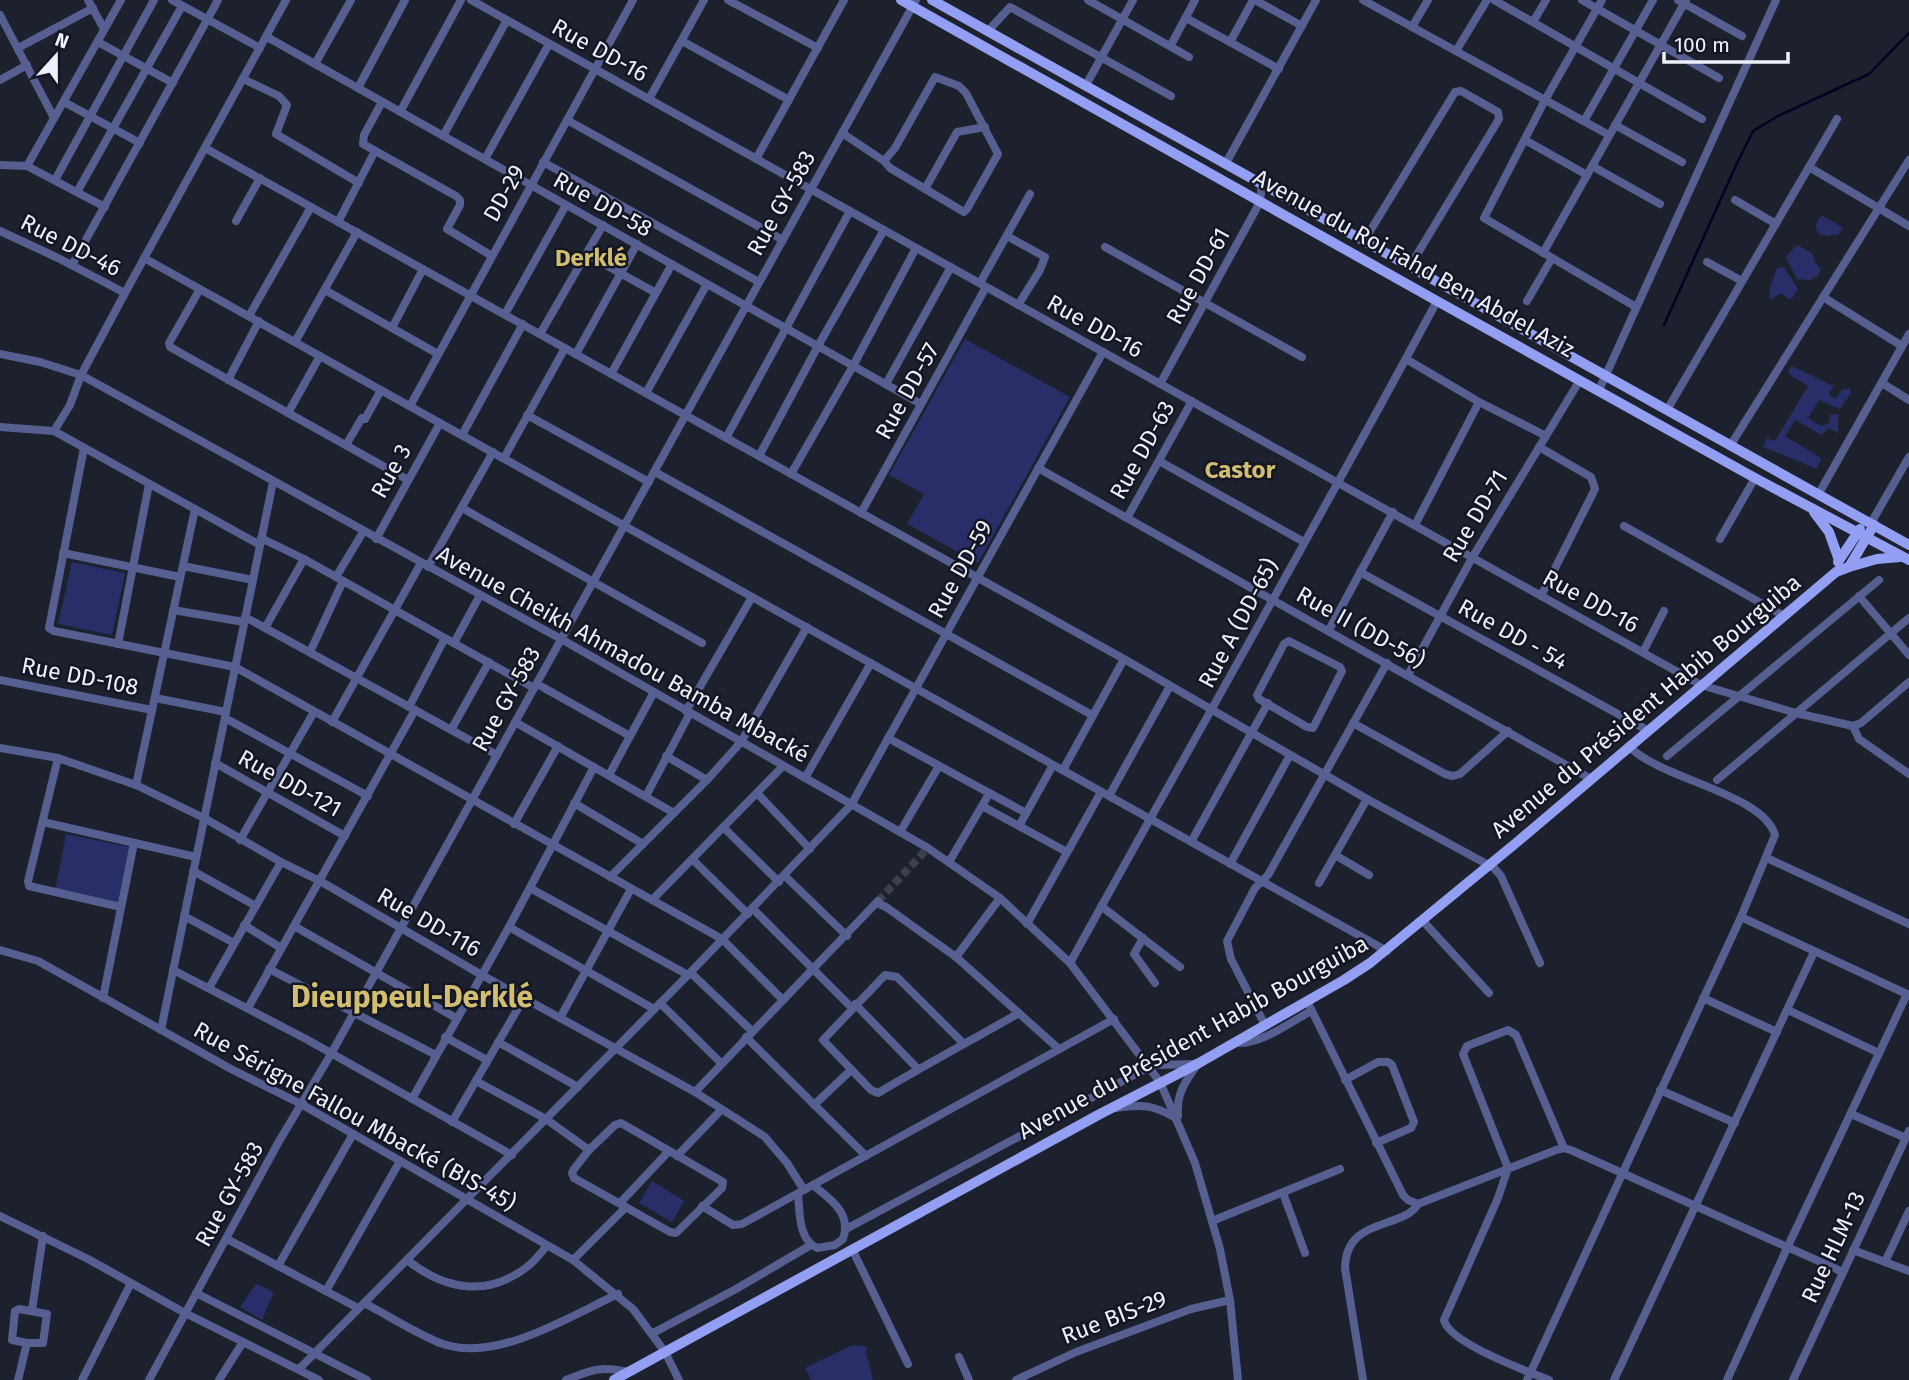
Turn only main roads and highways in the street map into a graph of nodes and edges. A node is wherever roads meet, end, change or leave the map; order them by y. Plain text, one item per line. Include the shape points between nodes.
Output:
1 (901, 0) edge
2 (940, 2) edge
3 (915, 3) edge
4 (1810, 507) junction
5 (1870, 523) junction
6 (1862, 535) junction
7 (1909, 545) edge
8 (1906, 558) edge
9 (1839, 560) junction
10 (1849, 567) junction
11 (1836, 572) junction
12 (614, 1380) edge

1 - 3 main road, Avenue du Roi Fahd Ben Abdel Aziz
2 - 5 main road, Avenue du Roi Fahd Ben Abdel Aziz
3 - 4 main road, Avenue du Roi Fahd Ben Abdel Aziz via 1260,202
4 - 6 main road, Avenue du Roi Fahd Ben Abdel Aziz
4 - 9 main road via 1829,532
5 - 6 main road
5 - 7 main road, Avenue du Roi Fahd Ben Abdel Aziz
6 - 8 main road, Avenue du Roi Fahd Ben Abdel Aziz
6 - 9 main road
6 - 10 main road
8 - 10 main road, Avenue du Président Habib Bourguiba via 1877,559
9 - 11 main road
10 - 11 main road, Avenue du Président Habib Bourguiba
11 - 12 main road, Avenue du Président Habib Bourguiba via 1387,951 1309,1006 1232,1042

